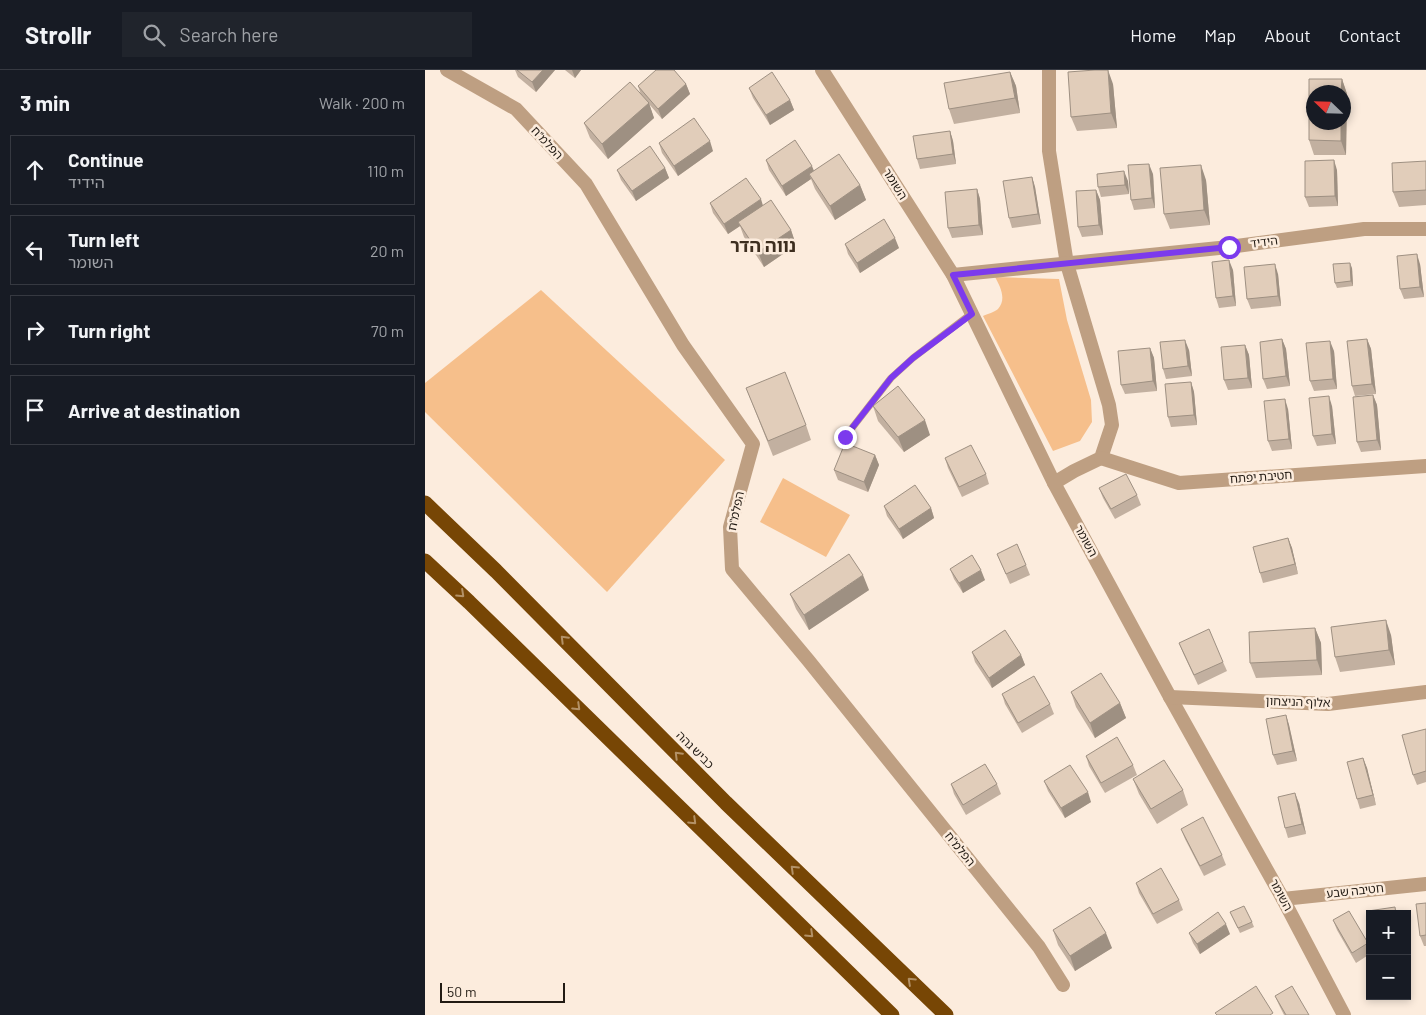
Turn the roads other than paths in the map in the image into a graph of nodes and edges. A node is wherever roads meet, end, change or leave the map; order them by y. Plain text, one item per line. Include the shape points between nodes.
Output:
1 (447, 70) edge
2 (822, 70) edge
3 (1049, 70) edge
4 (1426, 229) edge
5 (1067, 264) junction
6 (953, 275) junction
7 (972, 314) junction
8 (845, 437) dead end
9 (1101, 458) junction
10 (1426, 466) edge
11 (1054, 483) junction
12 (425, 502) edge
13 (425, 561) edge
14 (1426, 692) edge
15 (1170, 697) junction
16 (1426, 884) edge
17 (1283, 899) junction
18 (1063, 984) dead end
19 (892, 1015) edge
20 (946, 1015) edge
21 (1344, 1015) edge

1 - 18 street, הפלמ"ח via 516,109 586,184 683,345 753,444 730,527 732,569 1039,947
2 - 6 street, השומר
3 - 5 street via 1049,151
4 - 5 street, הידיד via 1364,230
5 - 6 street, הידיד
5 - 9 street via 1109,405 1112,425
6 - 7 street, השומר
7 - 8 lane via 891,378
7 - 11 street, השומר
9 - 10 street, חטיבת יפתח via 1179,483
9 - 11 street
11 - 15 street, השומר
20 -> 12 highway, כביש גהה via 726,803
13 -> 19 highway
14 - 15 street, אלוף הניצחון via 1328,704
15 - 17 street, השומר
16 - 17 street, חטיבה שבע
17 - 21 street, השומר

